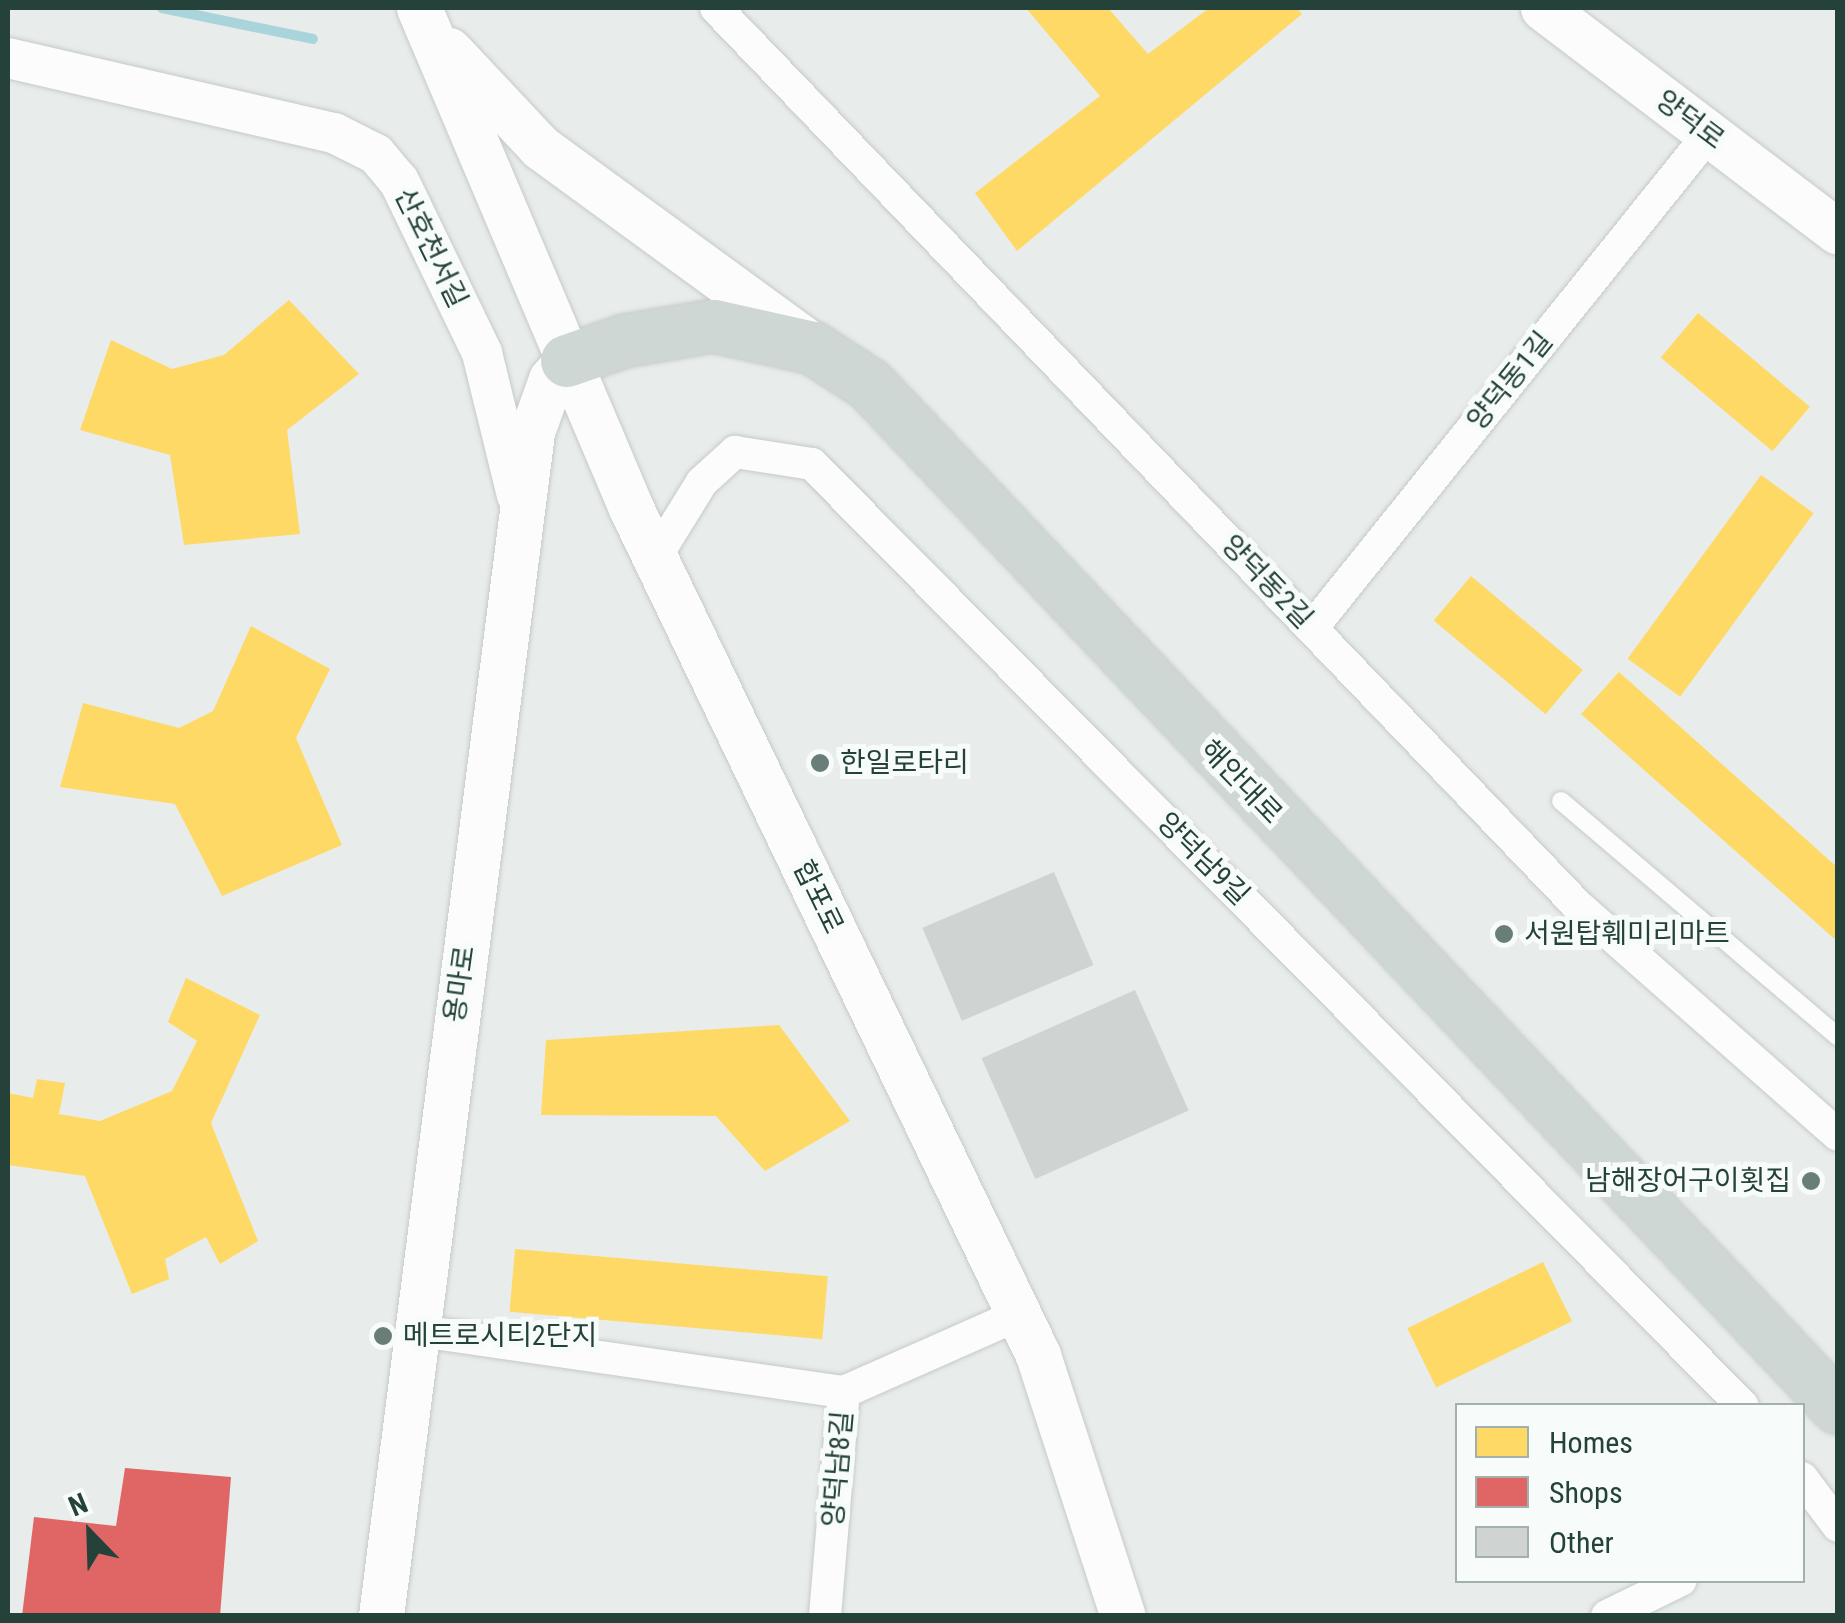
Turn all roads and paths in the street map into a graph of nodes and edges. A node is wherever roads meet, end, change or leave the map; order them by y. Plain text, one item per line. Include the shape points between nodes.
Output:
1 (716, 8) edge
2 (1543, 8) edge
3 (428, 20) edge
4 (8, 58) edge
5 (1708, 134) junction
6 (1838, 232) edge
7 (831, 358) junction
8 (567, 361) junction
9 (520, 543) junction
10 (655, 558) junction
11 (1312, 628) junction
12 (1562, 801) dead end
13 (1838, 1037) edge
14 (1838, 1136) edge
15 (1018, 1315) junction
16 (413, 1330) junction
17 (844, 1392) junction
18 (1739, 1403) edge
19 (1838, 1408) edge
20 (1805, 1484) edge
21 (1823, 1520) edge
22 (1675, 1583) edge
23 (382, 1616) edge
24 (825, 1616) edge
25 (1123, 1616) edge
26 (1607, 1616) edge

1 - 11 street, 양덕동2길
2 - 5 main road, 양덕로
3 - 7 main road via 540,147
3 - 8 main road, 합포로
4 - 9 street, 산호천서길 via 334,133 376,154 406,196 482,354 513,469
5 - 6 main road, 양덕로
5 - 11 street, 양덕동1길
7 - 8 main road, 해안대로 via 771,334 714,326 624,341
7 - 19 main road, 해안대로 via 891,404 1060,592
8 - 9 main road, 용마로 via 550,380 536,416
8 - 10 main road, 합포로
9 - 16 main road, 용마로
10 - 15 main road, 합포로
10 - 18 street, 양덕남9길 via 702,482 735,452 812,464
11 - 14 street, 양덕동2길 via 1576,904
12 - 13 lane
15 - 17 street, 양덕남8길
15 - 25 main road, 합포로
16 - 17 street
16 - 23 main road, 용마로
17 - 24 street, 양덕남8길
20 - 21 street
22 - 26 street

